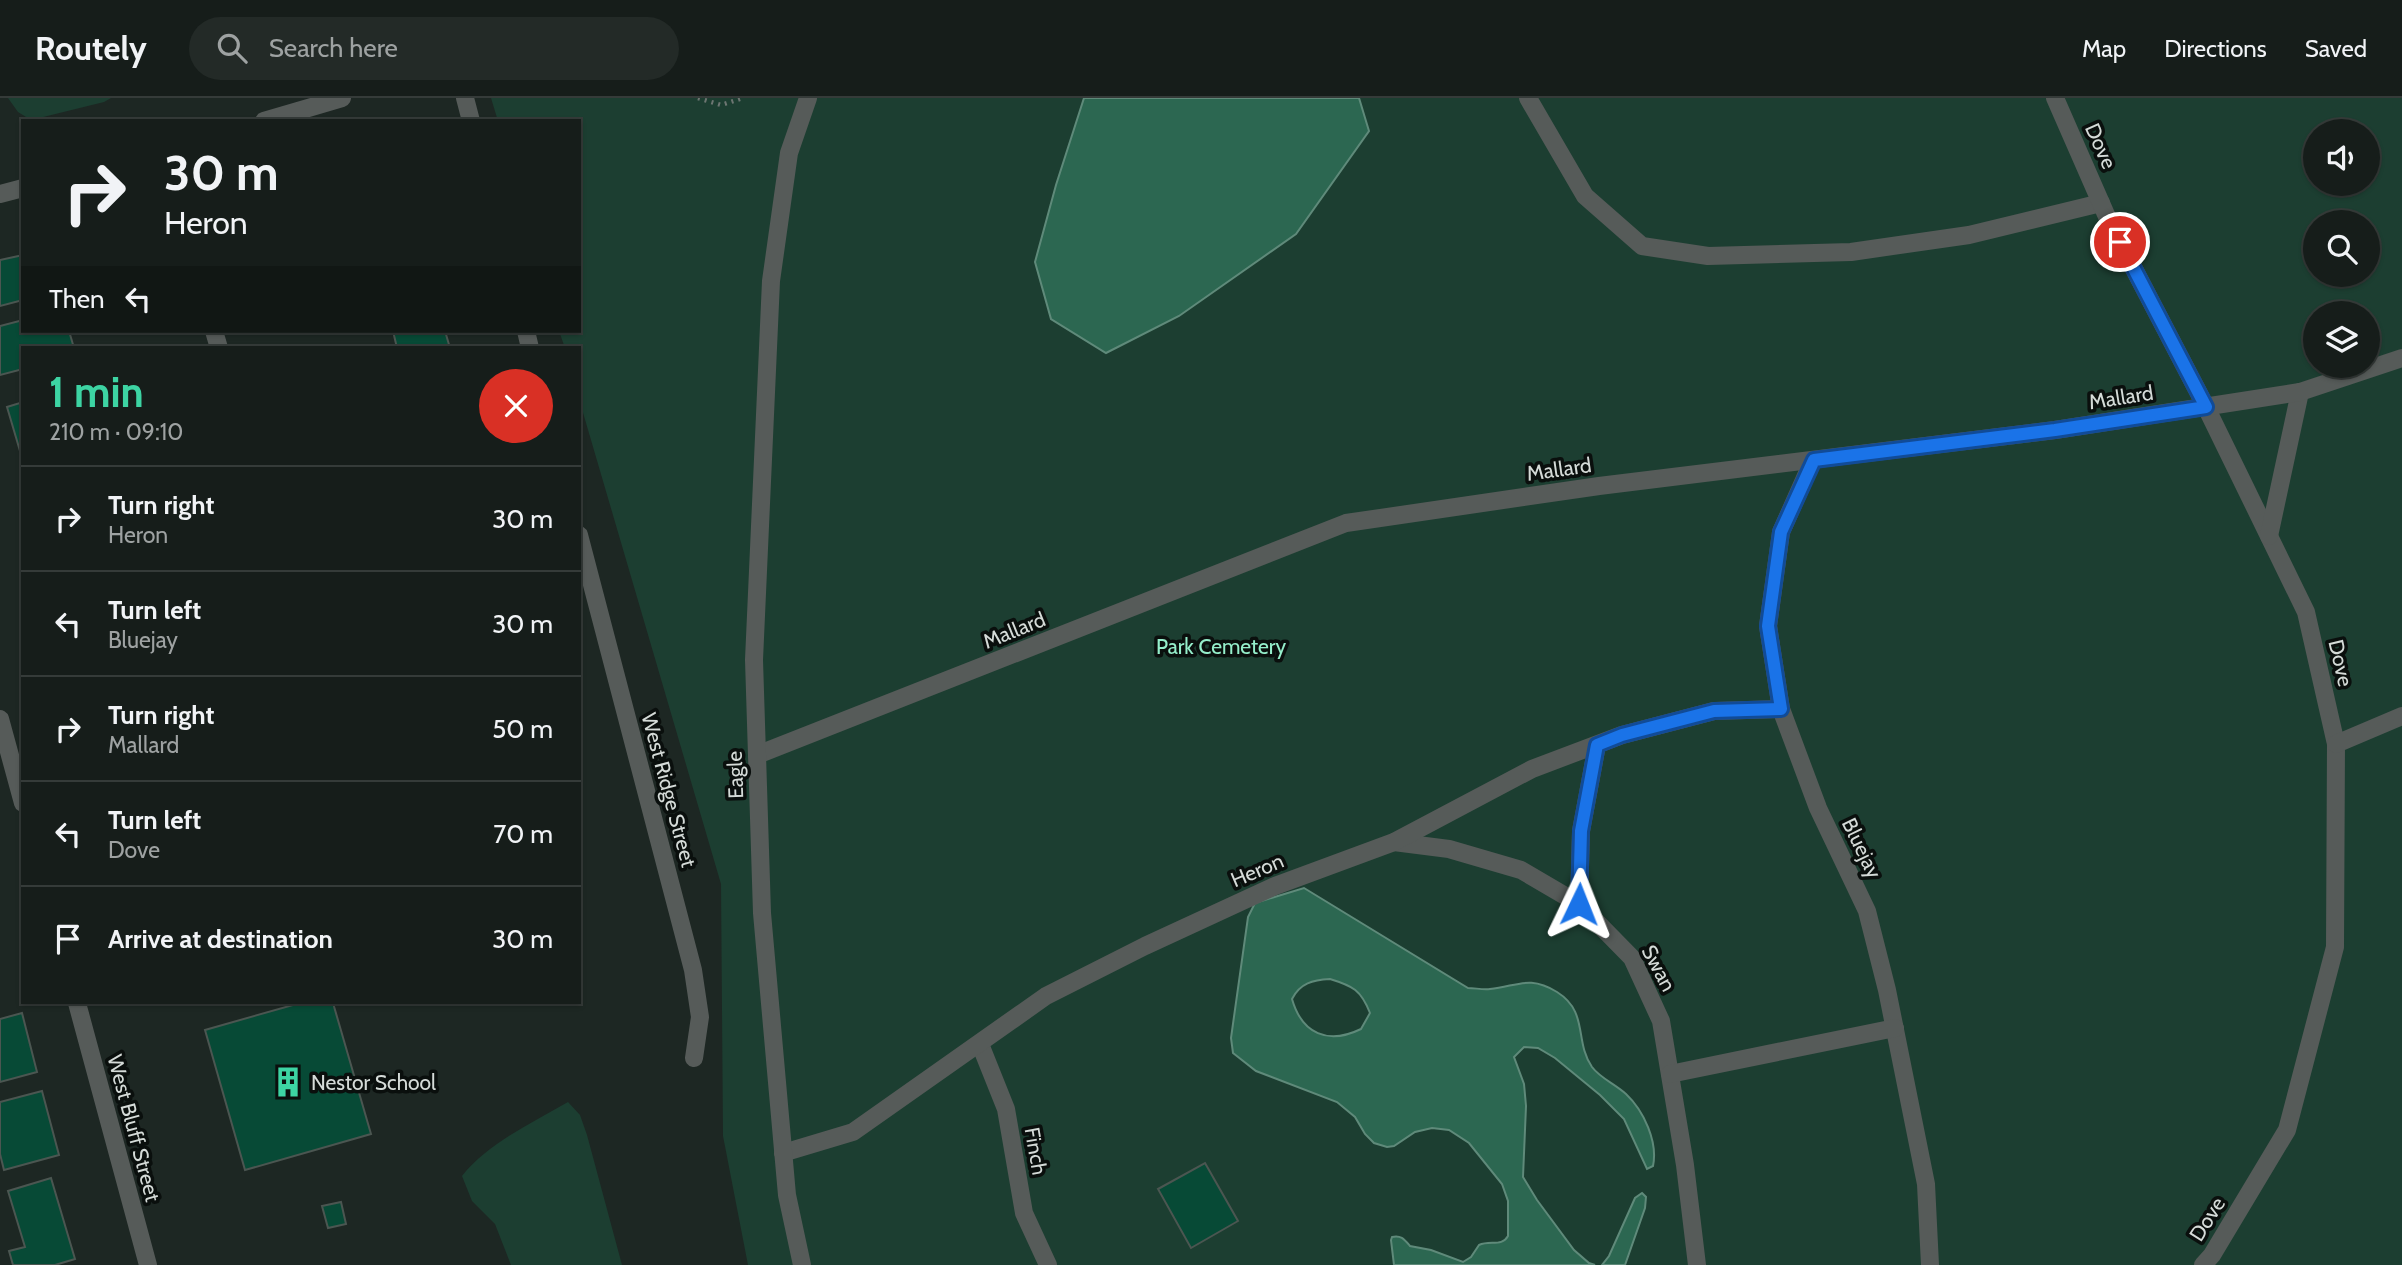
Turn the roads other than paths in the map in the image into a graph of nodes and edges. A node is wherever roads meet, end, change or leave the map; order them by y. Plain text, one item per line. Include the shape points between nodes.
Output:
1 (342, 98) edge
2 (465, 98) edge
3 (808, 98) edge
4 (1528, 98) edge
5 (2055, 98) edge
6 (271, 119) edge
7 (470, 119) edge
8 (21, 189) edge
9 (0, 194) edge
10 (2101, 203) junction
11 (2402, 358) edge
12 (2300, 392) junction
13 (2206, 407) junction
14 (1814, 460) junction
15 (2269, 536) junction
16 (581, 543) edge
17 (1781, 709) junction
18 (2402, 716) edge
19 (0, 719) edge
20 (2336, 744) junction
21 (1597, 745) junction
22 (757, 755) junction
23 (21, 796) edge
24 (1394, 842) junction
25 (1579, 904) junction
26 (77, 1004) edge
27 (1895, 1028) junction
28 (980, 1044) junction
29 (694, 1058) dead end
30 (1670, 1074) junction
31 (783, 1153) junction
32 (148, 1265) edge
33 (802, 1265) edge
34 (1048, 1265) edge
35 (1697, 1265) edge
36 (1930, 1265) edge
37 (2203, 1265) edge

1 - 6 street
2 - 7 street
3 - 22 street, Eagle via 789,153 771,281 754,660
4 - 10 street via 1584,196 1642,246 1708,256 1851,251 1969,235
5 - 10 street, Dove
8 - 9 street
10 - 13 street, Dove
11 - 12 street, Mallard
12 - 13 street, Mallard
12 - 15 street
13 - 14 street, Mallard
13 - 15 street, Dove
14 - 17 street, Bluejay via 1781,532 1768,626
14 - 22 street, Mallard via 1346,523
15 - 20 street, Dove via 2306,612
16 - 29 street, West Ridge Street via 693,970 700,1017
17 - 21 street, Heron via 1714,711
17 - 27 street, Bluejay via 1818,808 1867,911
18 - 20 street
19 - 23 street
20 - 37 street, Dove via 2335,947 2287,1130
21 - 24 street, Heron via 1532,769
21 - 25 street via 1581,831
22 - 31 street, Eagle via 762,913
24 - 25 street, Swan via 1449,849 1521,870
24 - 28 street, Heron via 1275,886 1145,946 1046,996
25 - 30 street, Swan via 1632,958 1661,1021
26 - 32 street, West Bluff Street
27 - 30 street
27 - 36 street, Bluejay via 1926,1184
28 - 31 street, Heron via 853,1132
28 - 34 street, Finch via 1006,1109 1024,1213
30 - 35 street, Swan
31 - 33 street, Eagle

